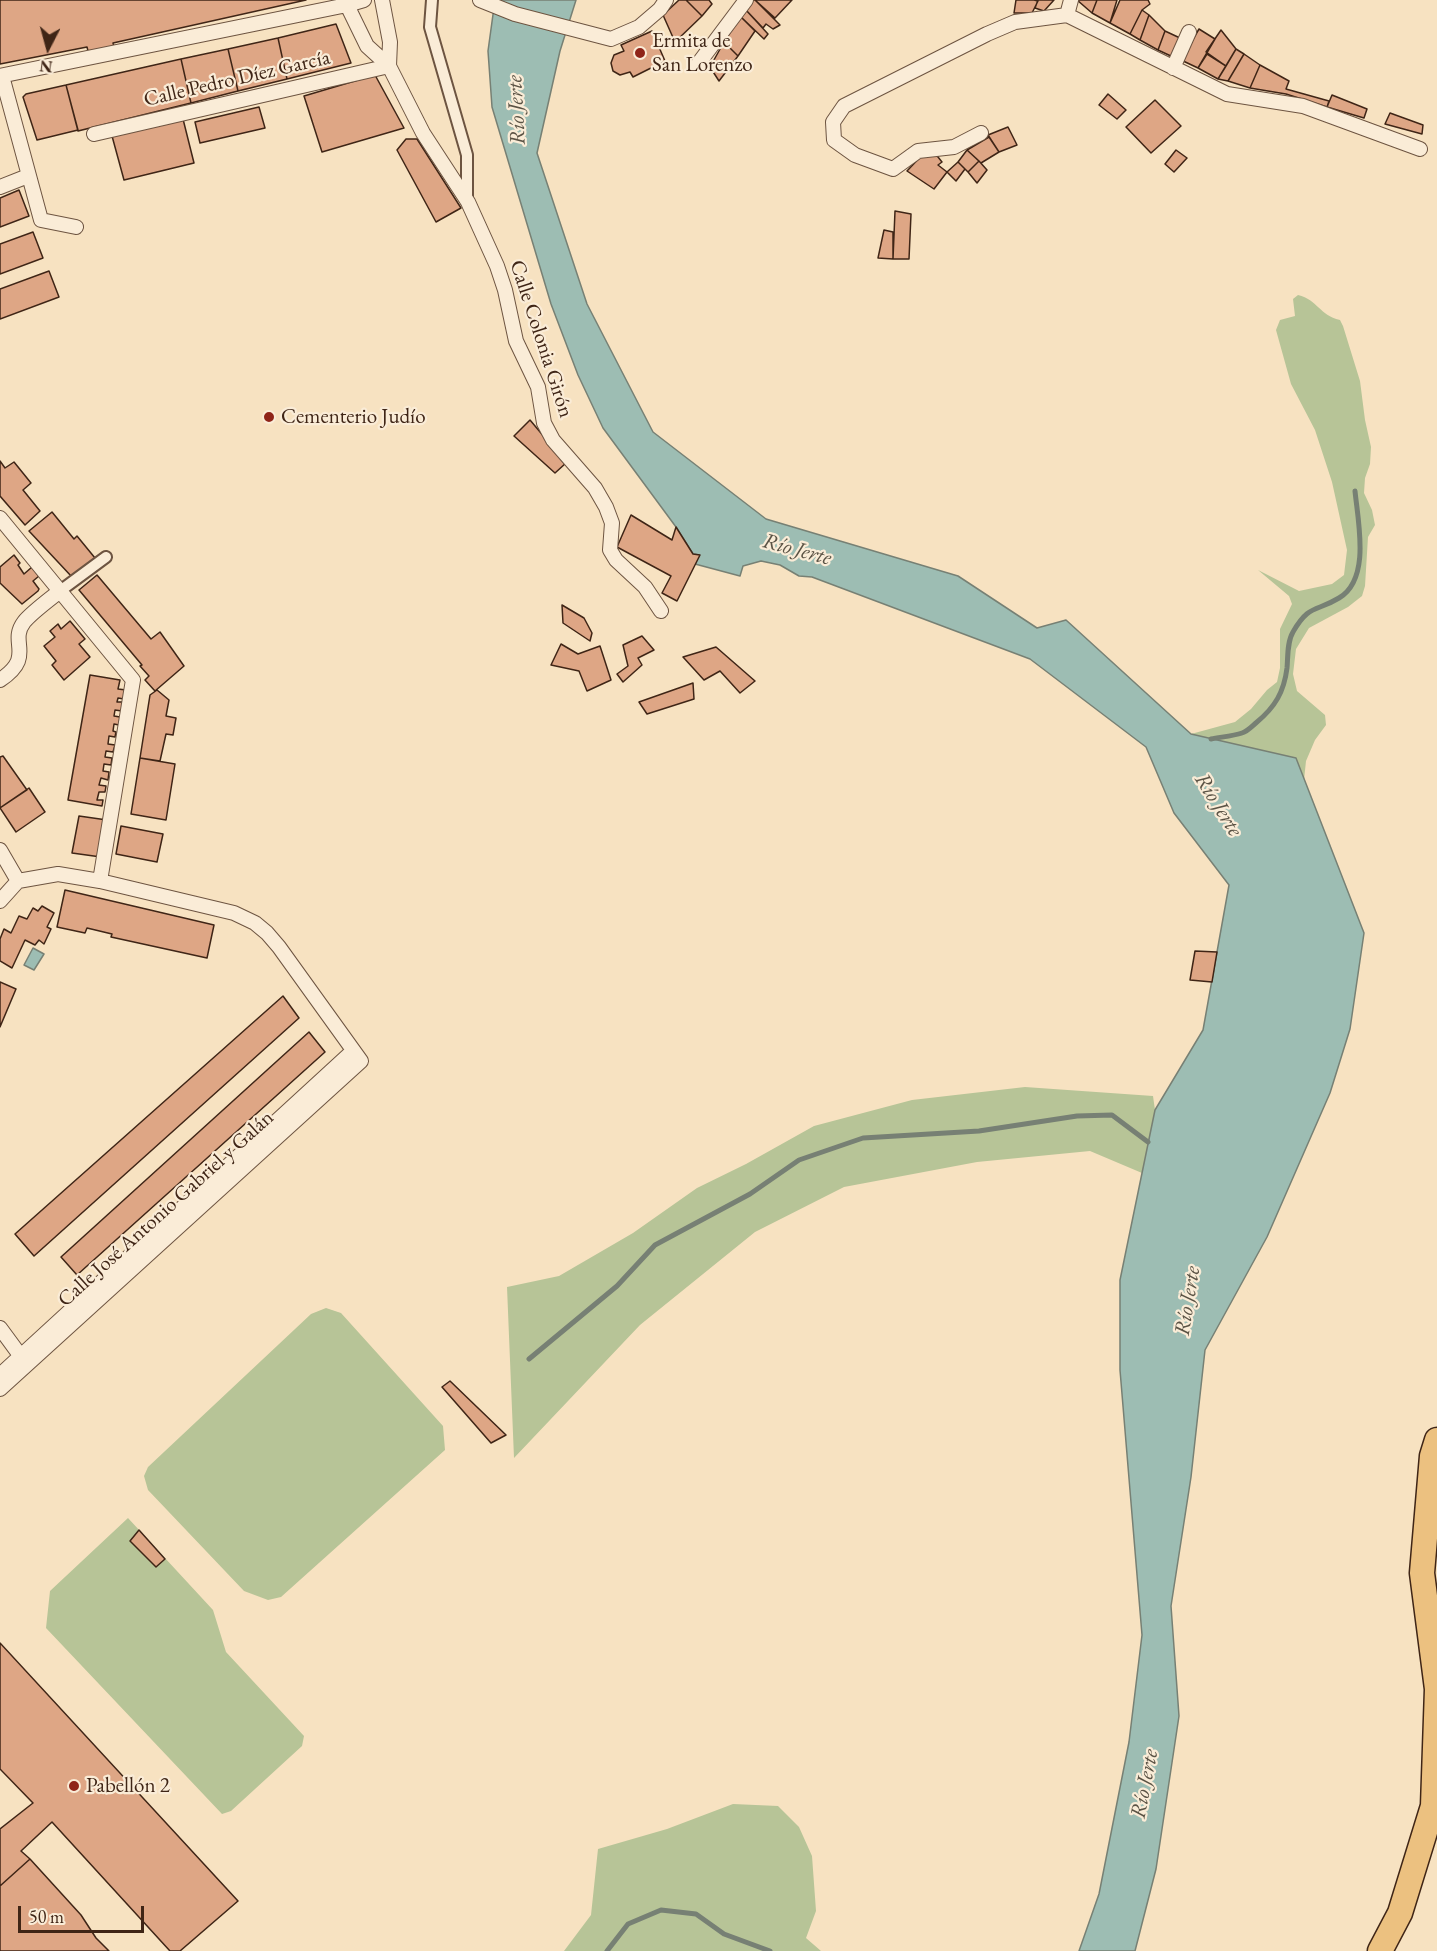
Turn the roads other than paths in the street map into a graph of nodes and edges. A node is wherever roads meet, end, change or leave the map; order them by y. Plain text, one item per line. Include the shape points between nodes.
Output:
1 (364, 0) edge
2 (382, 0) edge
3 (432, 0) edge
4 (480, 0) edge
5 (666, 0) edge
6 (746, 0) edge
7 (1071, 0) edge
8 (347, 5) junction
9 (1067, 15) junction
10 (1189, 32) dead end
11 (698, 64) dead end
12 (389, 66) junction
13 (1173, 68) junction
14 (1, 76) edge
15 (981, 133) dead end
16 (94, 134) dead end
17 (1420, 149) dead end
18 (28, 176) junction
19 (0, 187) edge
20 (468, 202) junction
21 (76, 227) dead end
22 (0, 518) edge
23 (106, 557) dead end
24 (60, 591) junction
25 (661, 611) dead end
26 (0, 680) edge
27 (0, 850) edge
28 (18, 881) junction
29 (100, 881) junction
30 (0, 901) edge
31 (0, 1328) edge
32 (24, 1360) junction
33 (0, 1376) edge
34 (0, 1389) edge
35 (1437, 1440) edge
36 (1383, 1946) edge

1 - 8 street
2 - 12 street, Calle Colonia Girón via 390,42
3 - 20 street via 430,27 467,155
4 - 5 street via 515,14 610,39 639,27
6 - 11 street
7 - 9 street
8 - 12 street, Calle Colonia Girón via 367,46
8 - 14 street
9 - 13 street
9 - 15 street via 1015,22 987,34 844,106 833,122 834,140 855,156 893,169 918,151 954,147
10 - 13 street
12 - 16 street, Calle Pedro Díez García
12 - 20 street, Calle Colonia Girón via 423,133
13 - 17 street via 1227,94 1303,106
14 - 18 street
18 - 19 street
18 - 21 street via 41,220
20 - 25 street, Calle Colonia Girón via 497,266 516,341 538,387 544,423 606,507 612,523 610,550 616,560 645,587
22 - 24 street
23 - 24 street
24 - 26 street via 24,622 20,630 20,658 16,667
24 - 29 street via 133,680
27 - 28 street
28 - 29 street via 58,874
28 - 30 street
29 - 32 street, Calle José Antonio Gabriel y Galán via 234,913 255,923 279,947 357,1056
31 - 32 street
32 - 33 street, Calle José Antonio Gabriel y Galán
32 - 34 street, Calle José Antonio Gabriel y Galán
35 - 36 highway via 1432,1456 1422,1573 1437,1689 1433,1806 1400,1913

